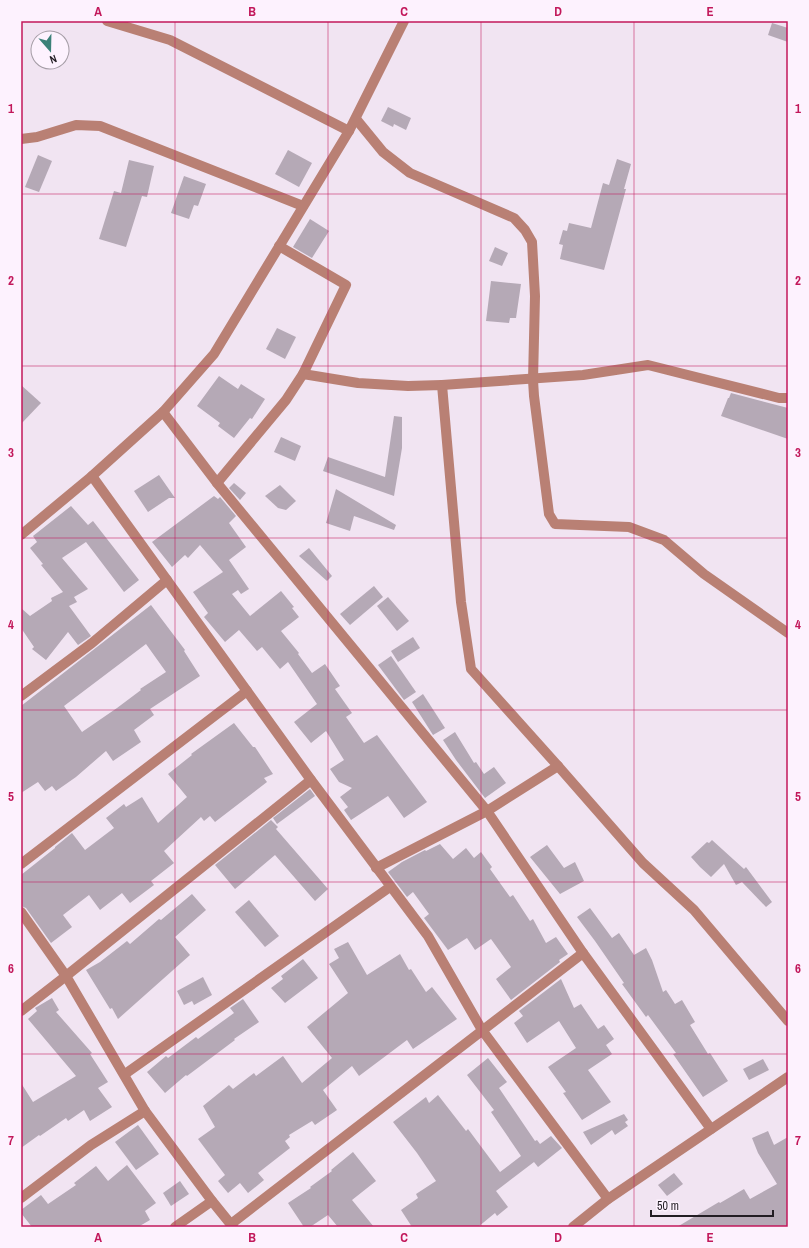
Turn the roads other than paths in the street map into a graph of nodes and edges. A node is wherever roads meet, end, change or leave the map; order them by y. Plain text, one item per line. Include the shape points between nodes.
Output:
1 (107, 21) edge
2 (404, 21) edge
3 (356, 119) junction
4 (349, 131) junction
5 (21, 139) edge
6 (303, 206) junction
7 (279, 246) junction
8 (303, 374) junction
9 (533, 380) junction
10 (442, 386) junction
11 (788, 398) edge
12 (163, 412) junction
13 (92, 476) junction
14 (217, 483) junction
15 (21, 535) edge
16 (167, 580) junction
17 (788, 633) edge
18 (247, 691) junction
19 (21, 696) edge
20 (558, 766) junction
21 (311, 780) junction
22 (487, 811) junction
23 (21, 864) edge
24 (376, 868) junction
25 (390, 887) junction
26 (21, 912) edge
27 (583, 953) junction
28 (66, 976) junction
29 (21, 1011) edge
30 (788, 1021) edge
31 (482, 1030) junction
32 (125, 1074) junction
33 (788, 1077) edge
34 (145, 1111) junction
35 (711, 1129) junction
36 (21, 1198) edge
37 (608, 1199) junction
38 (212, 1201) junction
39 (232, 1226) edge
40 (175, 1227) edge
41 (573, 1227) edge

1 - 4 street via 170,40
2 - 3 street
3 - 4 street
3 - 9 street via 383,152 410,173 514,218 525,230 532,242 535,296
4 - 6 street
5 - 6 street via 76,126 100,126
6 - 7 street
7 - 8 street via 346,285
7 - 12 street via 214,354
8 - 10 street via 365,383
8 - 14 street via 286,400
9 - 10 street
9 - 11 street via 648,365 779,398
9 - 17 street via 549,514 556,524 629,527 664,540 704,574
10 - 20 street via 462,602 471,669
12 - 13 street
12 - 14 street
13 - 15 street
13 - 16 street
14 - 22 street
16 - 18 street
16 - 19 street via 92,643
18 - 21 street
18 - 23 street
20 - 22 street
20 - 30 street via 643,863 694,910
21 - 24 street
21 - 28 street
22 - 24 street
22 - 27 street
24 - 25 street
25 - 31 street via 428,936
25 - 32 street
26 - 28 street
27 - 31 street
27 - 35 street
28 - 29 street
28 - 32 street
31 - 37 street
31 - 39 street
32 - 34 street
33 - 35 street
34 - 36 street via 91,1145
34 - 38 street
35 - 37 street
37 - 41 street
38 - 39 street
38 - 40 street

